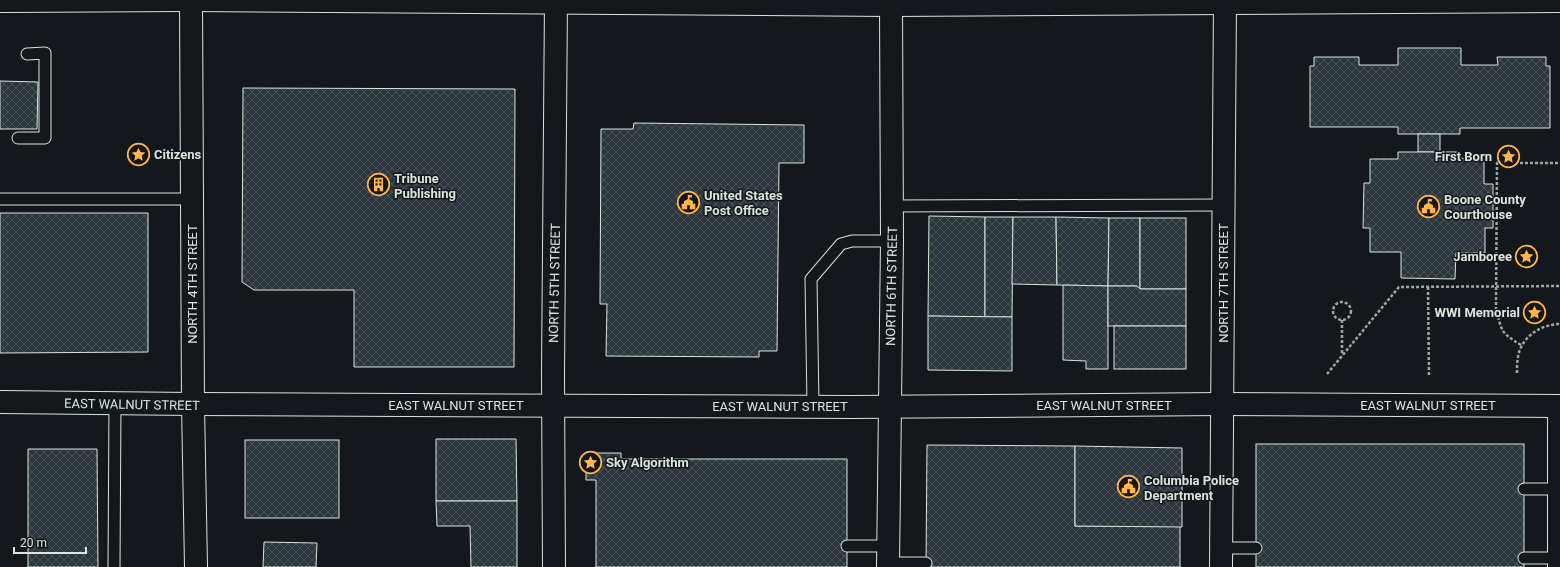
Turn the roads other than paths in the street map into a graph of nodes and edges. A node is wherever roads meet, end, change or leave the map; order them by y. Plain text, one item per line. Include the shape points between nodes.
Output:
1 (191, 0) edge
2 (54, 1) edge
3 (1467, 1) edge
4 (1560, 1) edge
5 (0, 2) edge
6 (557, 2) edge
7 (1225, 2) edge
8 (891, 5) junction
9 (27, 54) dead end
10 (18, 138) dead end
11 (0, 199) edge
12 (192, 199) junction
13 (1223, 205) junction
14 (892, 206) junction
15 (892, 242) junction
16 (0, 402) edge
17 (115, 404) junction
18 (193, 404) junction
19 (1221, 404) junction
20 (553, 405) junction
21 (813, 406) junction
22 (889, 406) junction
23 (1559, 406) edge
24 (1524, 489) dead end
25 (1559, 489) junction
26 (847, 546) dead end
27 (1256, 548) dead end
28 (1221, 557) edge
29 (1524, 558) dead end
30 (888, 559) edge
31 (926, 563) dead end
32 (1559, 563) edge
33 (114, 567) edge
34 (196, 567) edge
35 (554, 567) edge

1 - 2 street
1 - 6 street
1 - 12 street, NORTH 4TH STREET
2 - 5 street
3 - 4 street
3 - 7 street
6 - 8 street
6 - 20 street, NORTH 5TH STREET
7 - 8 street
7 - 13 street, NORTH 7TH STREET
8 - 14 street, NORTH 6TH STREET
9 - 10 lane via 45,53 45,138
11 - 12 lane
12 - 18 street, NORTH 4TH STREET
13 - 14 lane
13 - 19 street, NORTH 7TH STREET
14 - 15 street, NORTH 6TH STREET
15 - 21 lane via 852,241 841,244 811,279
15 - 22 street, NORTH 6TH STREET
16 - 17 street, EAST WALNUT STREET
17 - 18 street, EAST WALNUT STREET
17 - 33 lane
18 - 20 street, EAST WALNUT STREET
18 - 34 street, NORTH 4TH STREET
19 - 22 street, EAST WALNUT STREET
19 - 23 street, EAST WALNUT STREET
19 - 28 street, NORTH 7TH STREET
20 - 21 street, EAST WALNUT STREET
20 - 35 street, NORTH 5TH STREET
21 - 22 street, EAST WALNUT STREET
22 - 30 street, NORTH 6TH STREET
23 - 25 street
24 - 25 lane
25 - 32 street
26 - 30 lane
27 - 28 lane
29 - 32 lane
30 - 31 lane

